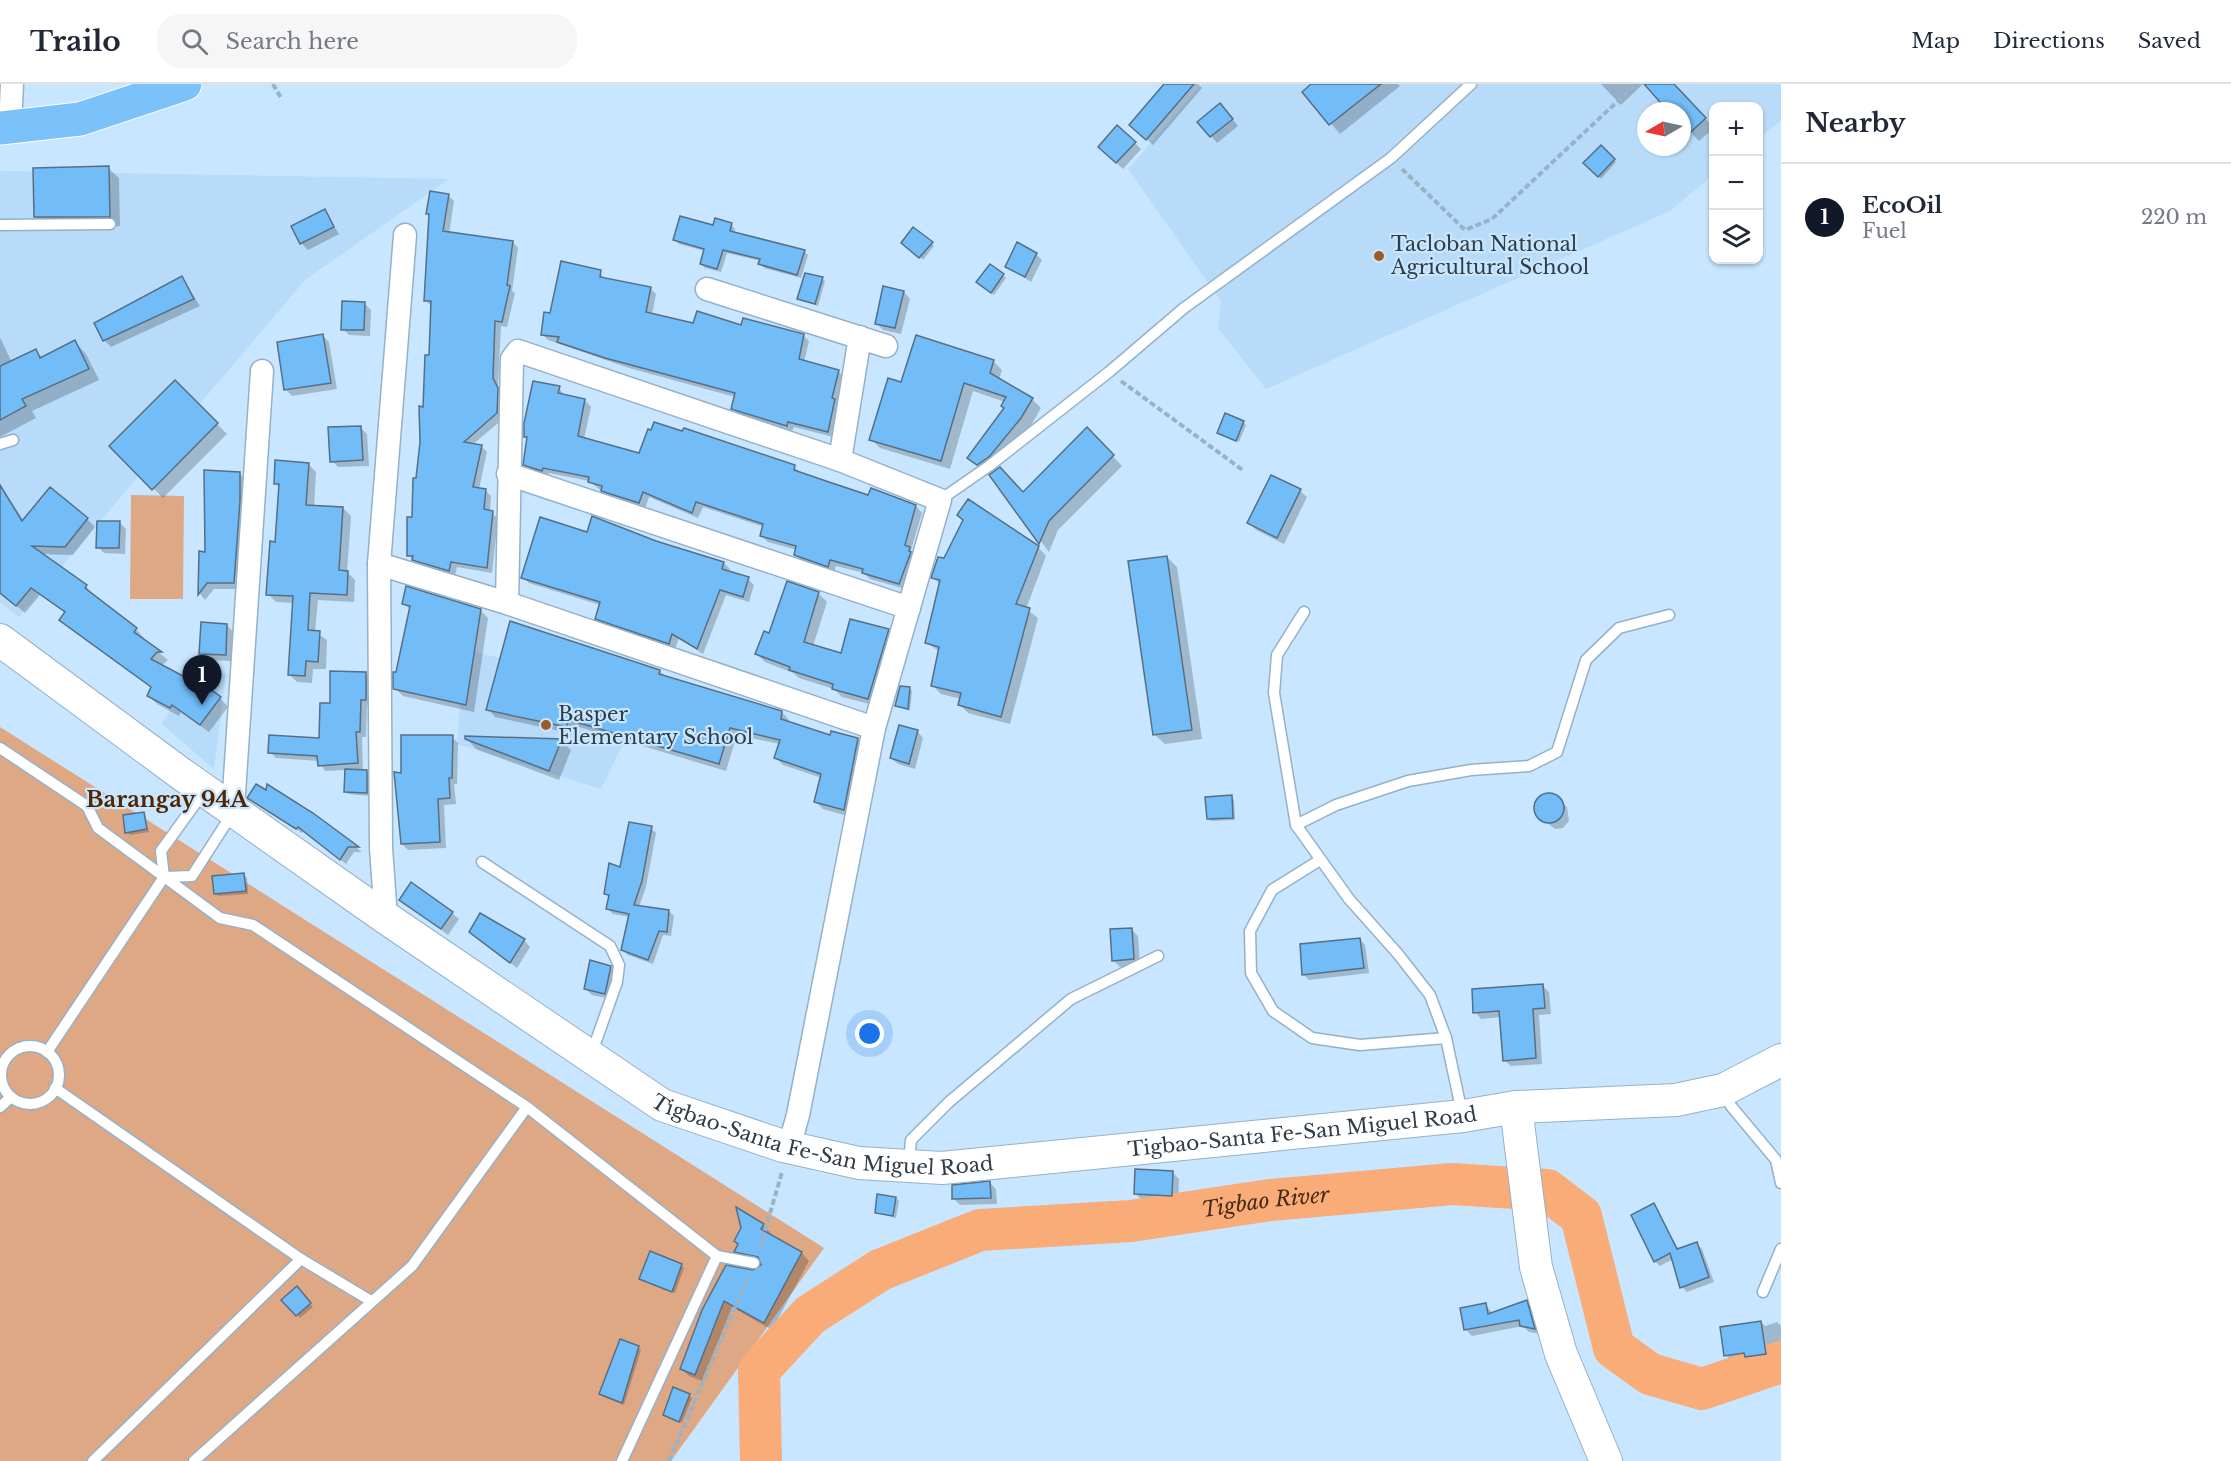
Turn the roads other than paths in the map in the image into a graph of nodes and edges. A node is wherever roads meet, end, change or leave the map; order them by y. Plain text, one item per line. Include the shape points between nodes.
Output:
1 (12, 84) edge
2 (185, 84) edge
3 (1471, 84) edge
4 (5, 127) edge
5 (110, 224) dead end
6 (0, 225) edge
7 (405, 235) dead end
8 (707, 289) dead end
9 (860, 338) junction
10 (886, 345) dead end
11 (262, 371) dead end
12 (13, 440) dead end
13 (0, 444) edge
14 (840, 460) junction
15 (508, 474) junction
16 (940, 500) junction
17 (379, 564) junction
18 (507, 603) junction
19 (909, 608) junction
20 (1304, 612) dead end
21 (1669, 615) dead end
22 (0, 640) edge
23 (874, 728) junction
24 (0, 748) edge
25 (205, 790) junction
26 (234, 809) junction
27 (1296, 825) junction
28 (1320, 860) junction
29 (482, 862) dead end
30 (164, 877) junction
31 (387, 918) junction
32 (1158, 956) dead end
33 (1446, 1038) junction
34 (47, 1052) junction
35 (3, 1056) edge
36 (590, 1058) junction
37 (1781, 1060) edge
38 (55, 1088) junction
39 (1723, 1090) junction
40 (11, 1097) junction
41 (0, 1107) edge
42 (527, 1107) junction
43 (1462, 1116) junction
44 (1519, 1122) junction
45 (789, 1147) junction
46 (909, 1166) junction
47 (1781, 1183) edge
48 (1781, 1249) edge
49 (717, 1256) junction
50 (301, 1259) junction
51 (754, 1263) road end
52 (1763, 1292) dead end
53 (371, 1301) junction
54 (93, 1461) edge
55 (194, 1461) edge
56 (622, 1461) edge
57 (1606, 1461) edge

1 - 4 street
2 - 4 highway via 80,119
3 - 16 lane via 1391,158 1184,308 1109,372
5 - 6 lane
7 - 17 street
8 - 9 street
9 - 10 street
9 - 14 street
11 - 26 street
12 - 13 lane
14 - 15 street via 518,351 512,359
14 - 16 street
15 - 18 street
15 - 19 street
16 - 19 street
17 - 18 street
17 - 31 street via 381,848
18 - 23 street
19 - 23 street
20 - 27 lane via 1278,655 1274,693
21 - 27 lane via 1619,628 1586,660 1557,752 1529,766 1471,770 1408,781 1336,805
22 - 25 main road, Tigbao-Santa Fe-San Miguel Road
23 - 45 street via 801,1103
24 - 30 lane via 87,806 98,828
25 - 26 main road, Tigbao-Santa Fe-San Miguel Road
25 - 30 lane via 161,851
26 - 30 lane via 192,876
26 - 31 main road, Tigbao-Santa Fe-San Miguel Road
27 - 28 lane
28 - 33 lane via 1430,995
28 - 33 lane via 1272,890 1250,931 1251,973 1273,1011 1312,1038 1360,1045
29 - 36 lane via 609,946 619,965 617,982
30 - 34 lane
30 - 42 lane via 220,918 252,925
31 - 36 main road, Tigbao-Santa Fe-San Miguel Road
32 - 46 lane via 1071,999 949,1102 911,1140
33 - 43 lane
34 - 35 lane via 29,1046
34 - 38 lane via 58,1068
35 - 40 lane via 2,1083
36 - 45 main road, Tigbao-Santa Fe-San Miguel Road via 663,1105
37 - 39 main road, Tigbao-Santa Fe-San Miguel Road
38 - 40 lane via 48,1097 30,1104
38 - 50 lane
39 - 44 main road, Tigbao-Santa Fe-San Miguel Road
39 - 47 lane via 1731,1106 1776,1160
40 - 41 lane
42 - 49 lane
42 - 53 lane via 412,1266
43 - 44 main road, Tigbao-Santa Fe-San Miguel Road
43 - 46 main road, Tigbao-Santa Fe-San Miguel Road via 942,1168
44 - 57 main road via 1536,1267 1561,1354
45 - 46 main road, Tigbao-Santa Fe-San Miguel Road via 860,1163
48 - 52 lane
49 - 51 lane
49 - 56 lane
50 - 53 lane
50 - 54 lane
53 - 55 lane

